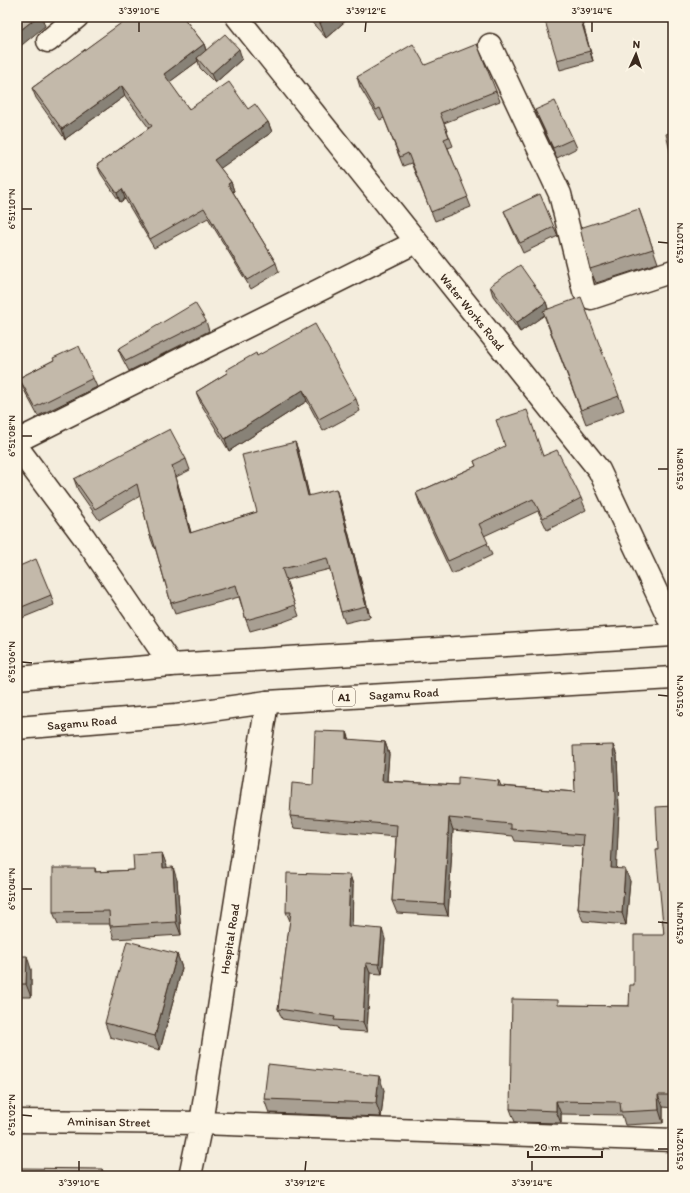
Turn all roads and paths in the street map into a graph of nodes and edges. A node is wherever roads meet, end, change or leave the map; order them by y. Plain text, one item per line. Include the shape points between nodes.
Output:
1 (77, 17) edge
2 (237, 17) edge
3 (48, 41) dead end
4 (490, 45) dead end
5 (416, 242) junction
6 (673, 271) edge
7 (17, 441) edge
8 (17, 447) edge
9 (673, 627) edge
10 (673, 635) edge
11 (171, 664) junction
12 (17, 678) edge
13 (673, 678) edge
14 (267, 702) junction
15 (17, 728) edge
16 (17, 1121) edge
17 (201, 1123) junction
18 (673, 1140) edge
19 (190, 1176) edge

1 - 3 main road
2 - 5 main road, Water Works Road
4 - 6 main road via 560,194 584,291 591,298
5 - 7 main road
5 - 9 main road, Water Works Road via 598,470
8 - 11 main road via 84,537
10 - 11 main road
11 - 12 main road
13 - 14 main road, Sagamu Road / A1
14 - 15 main road, Sagamu Road / A1 via 176,715
14 - 17 main road, Hospital Road
16 - 17 main road, Aminisan Street
17 - 18 main road, Aminisan Street
17 - 19 main road, Hospital Road

